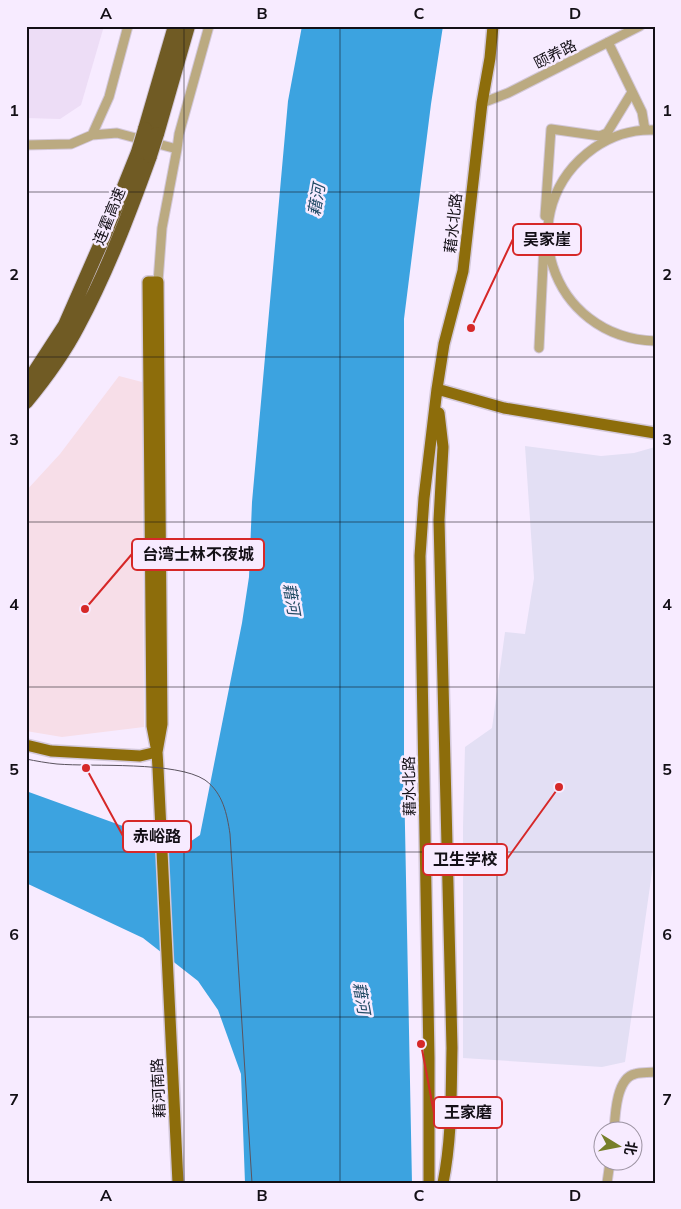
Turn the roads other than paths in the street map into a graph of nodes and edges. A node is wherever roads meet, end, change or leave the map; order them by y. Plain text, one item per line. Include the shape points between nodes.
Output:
1 (128, 26) edge
2 (175, 26) edge
3 (188, 26) edge
4 (209, 26) edge
5 (492, 26) edge
6 (640, 26) edge
7 (608, 42) junction
8 (632, 92) junction
9 (482, 104) junction
10 (645, 130) junction
11 (655, 130) edge
12 (151, 131) junction
13 (92, 135) junction
14 (26, 145) edge
15 (177, 149) junction
16 (158, 282) joint
17 (71, 326) junction
18 (655, 341) edge
19 (539, 348) dead end
20 (26, 385) edge
21 (437, 389) junction
22 (26, 402) edge
23 (655, 432) edge
24 (26, 745) edge
25 (157, 752) junction
26 (655, 1072) edge
27 (615, 1122) edge
28 (178, 1183) edge
29 (428, 1183) edge
30 (444, 1183) edge

1 - 13 street via 109,97
2 - 12 highway, 连霍高速
3 - 12 highway, 连霍高速
4 - 15 street
5 - 9 main road, 藉水北路
6 - 7 street, 颐养路
7 - 8 street
7 - 9 street, 颐养路
8 - 10 street via 642,112
8 - 19 street via 607,133 600,136 551,129
9 - 21 main road, 藉水北路 via 463,271 444,344
10 - 11 street
10 - 18 street via 606,140 571,169 551,210 548,244 552,266 561,287 583,314 611,332
12 - 17 highway, 连霍高速, bridge via 144,154 105,234
13 - 14 street via 71,144
13 - 15 street via 117,133
15 - 16 street via 162,228
16 - 25 main road, 藉河南路 via 148,282 152,726
17 - 20 highway, 连霍高速
17 - 22 highway, 连霍高速 via 39,386
21 - 23 main road via 504,408
21 - 29 main road, 藉水北路 via 420,556 429,1064
21 - 30 main road, 藉水北路 via 443,447 439,520 452,1048
24 - 25 main road via 51,751 140,756
25 - 28 main road, 藉河南路
26 - 27 street via 633,1074 623,1086 618,1094

